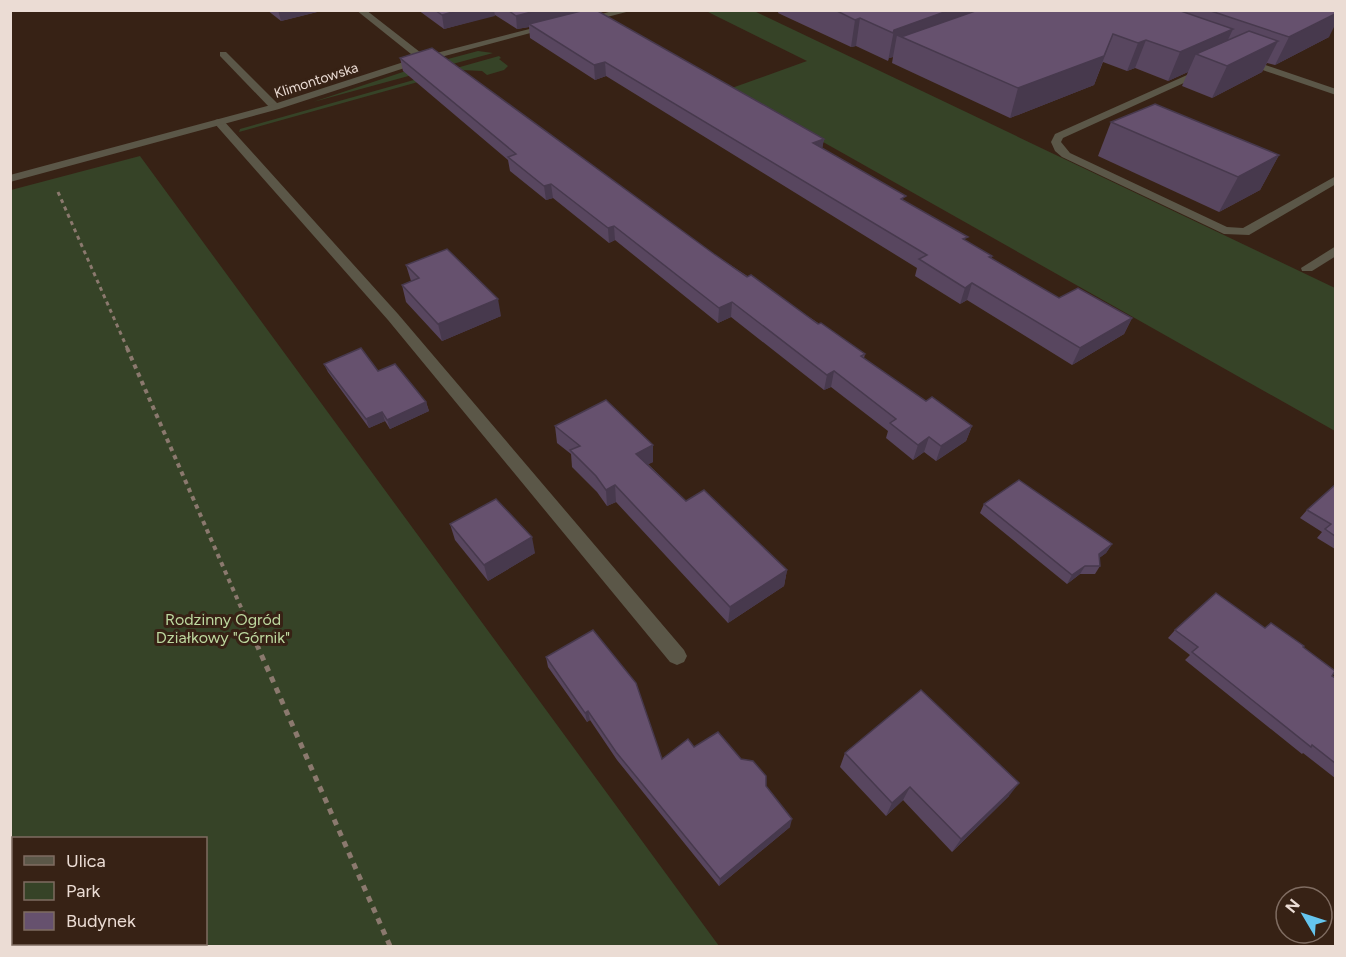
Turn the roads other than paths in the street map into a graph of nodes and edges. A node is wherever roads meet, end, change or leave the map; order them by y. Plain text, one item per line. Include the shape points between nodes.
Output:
1 (360, 10) edge
2 (630, 10) edge
3 (223, 54) dead end
4 (1234, 57) edge
5 (423, 59) junction
6 (1214, 66) edge
7 (1335, 92) edge
8 (275, 107) junction
9 (219, 122) junction
10 (10, 179) edge
11 (1335, 179) edge
12 (1335, 250) edge
13 (1307, 268) dead end
14 (677, 656) dead end

1 - 5 street
2 - 5 street, Klimontowska
3 - 8 street
4 - 7 street
5 - 8 street, Klimontowska
6 - 11 street via 1059,136 1059,149 1224,230 1245,232
8 - 9 street, Klimontowska
9 - 10 street, Klimontowska
9 - 14 street via 393,317
12 - 13 street

